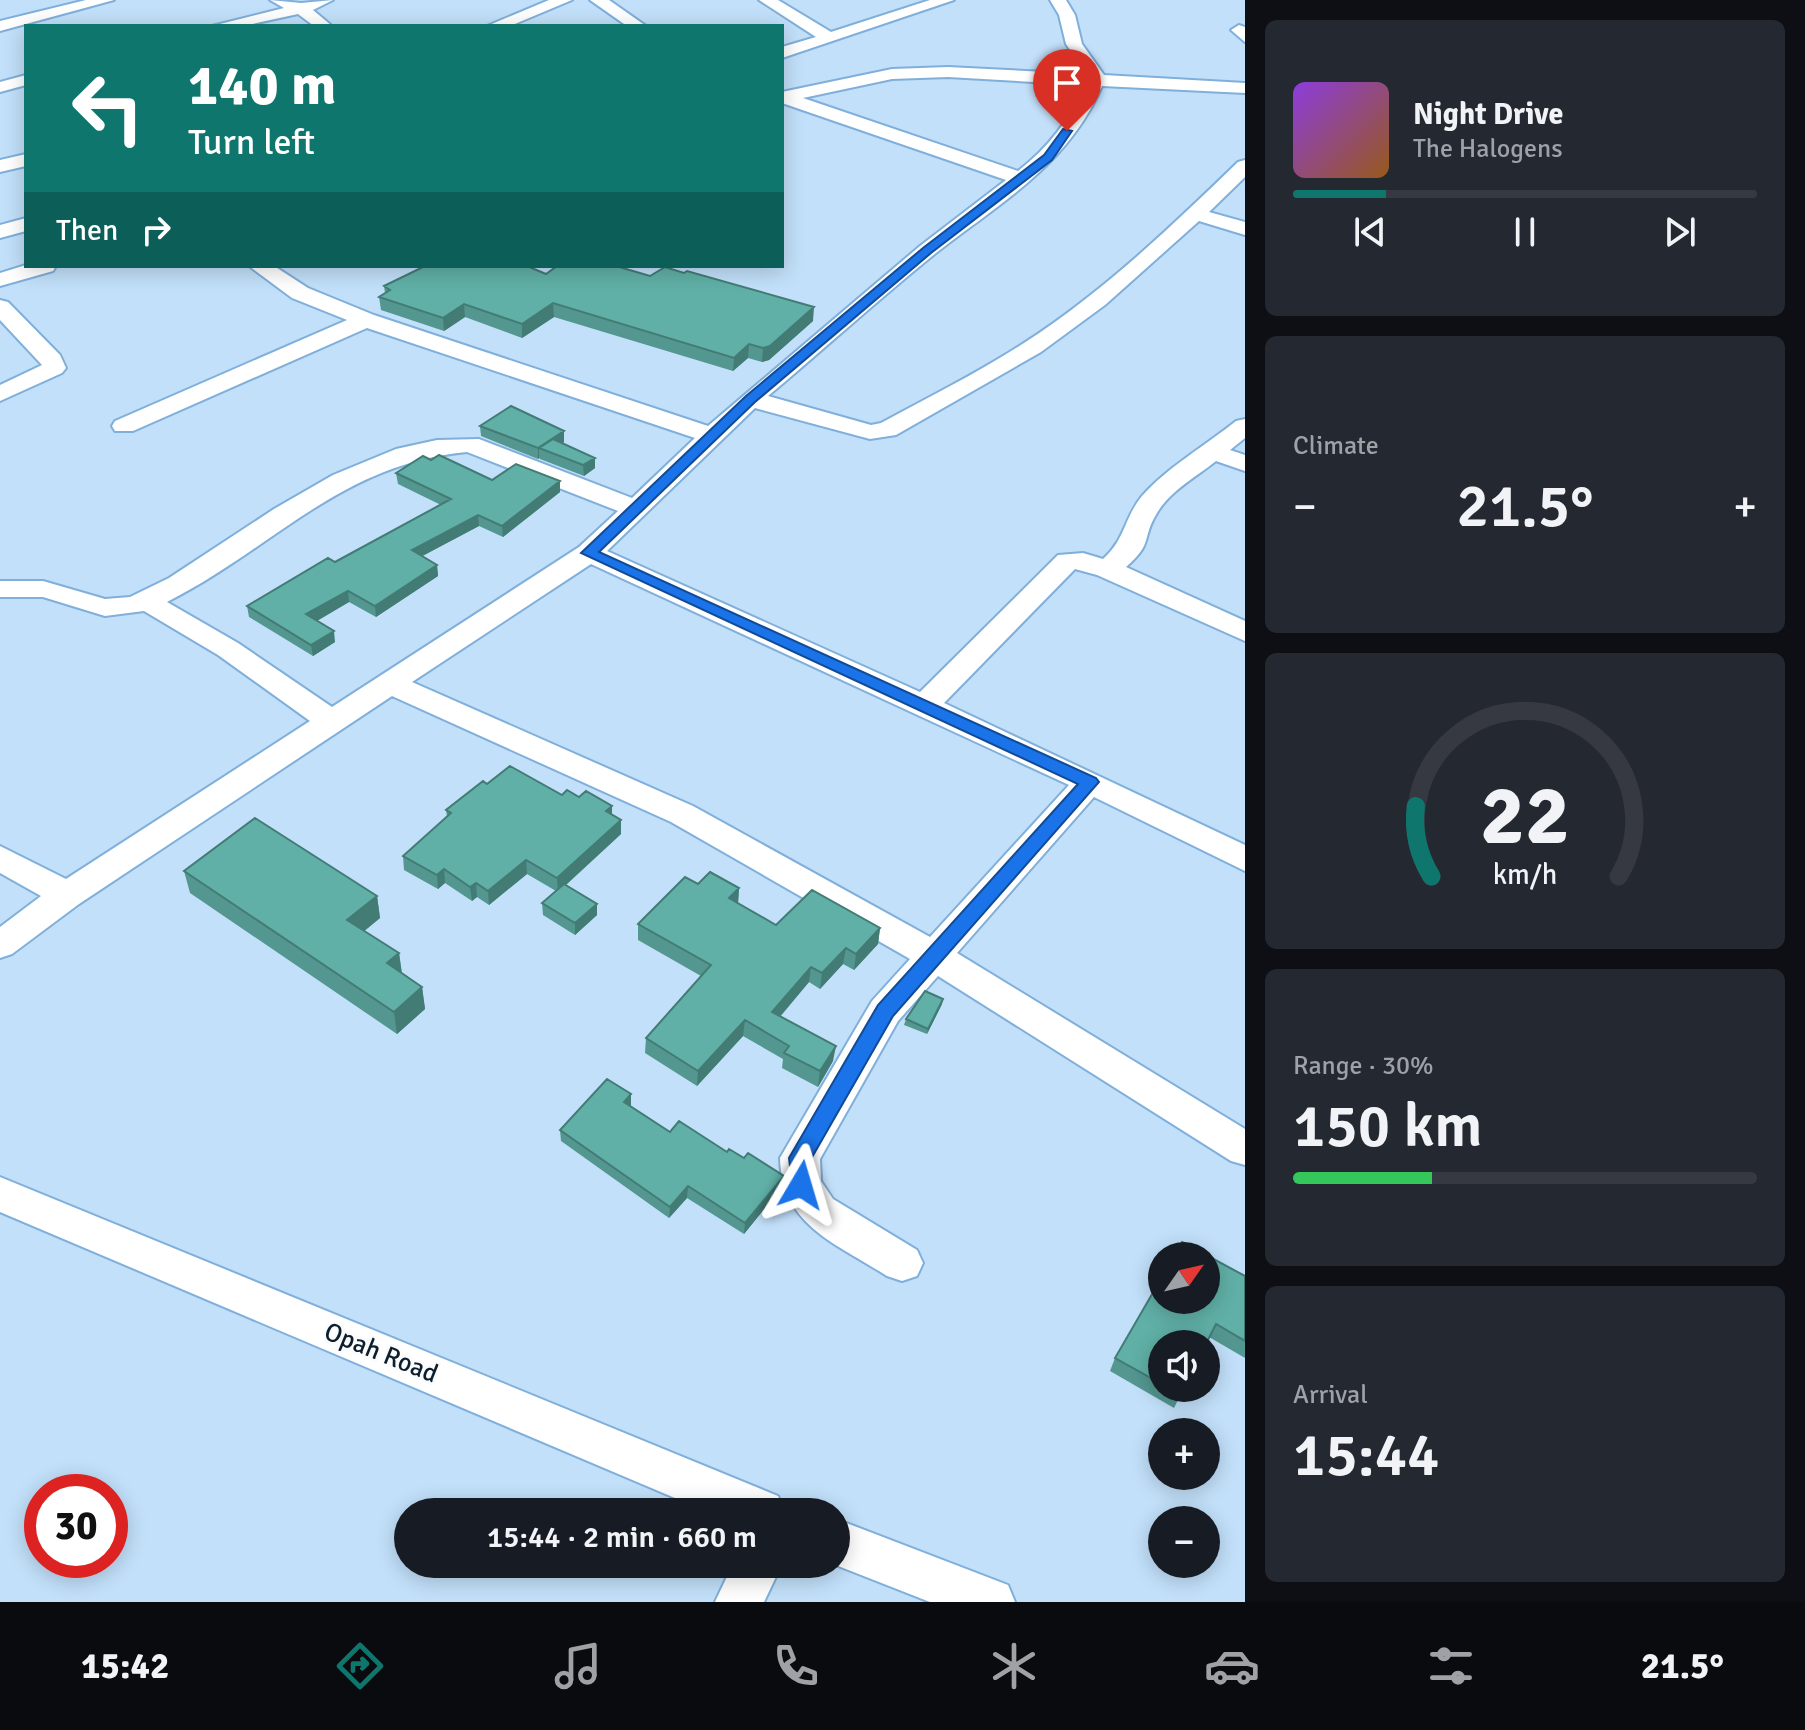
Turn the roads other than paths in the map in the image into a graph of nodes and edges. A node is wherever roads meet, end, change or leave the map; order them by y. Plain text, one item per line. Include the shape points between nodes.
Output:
1 (106, 0) edge
2 (278, 0) edge
3 (325, 0) edge
4 (564, 0) edge
5 (598, 0) edge
6 (767, 0) edge
7 (946, 0) edge
8 (1058, 0) edge
9 (301, 9) junction
10 (230, 24) edge
11 (321, 24) edge
12 (500, 24) edge
13 (635, 24) edge
14 (0, 26) edge
15 (1245, 29) edge
16 (827, 36) junction
17 (1245, 37) edge
18 (784, 52) edge
19 (1097, 78) junction
20 (24, 81) edge
21 (0, 87) edge
22 (1245, 88) edge
23 (784, 97) edge
24 (784, 98) edge
25 (24, 160) edge
26 (0, 166) edge
27 (1245, 166) edge
28 (1021, 178) junction
29 (1196, 214) junction
30 (24, 225) edge
31 (1245, 229) edge
32 (0, 232) edge
33 (39, 268) edge
34 (263, 268) edge
35 (0, 280) edge
36 (0, 307) edge
37 (366, 320) junction
38 (0, 394) edge
39 (750, 399) junction
40 (124, 426) dead end
41 (1245, 426) edge
42 (714, 436) junction
43 (1212, 452) junction
44 (1245, 463) edge
45 (635, 508) junction
46 (589, 553) junction
47 (1107, 569) junction
48 (0, 589) edge
49 (147, 599) junction
50 (1245, 632) edge
51 (388, 683) junction
52 (922, 708) junction
53 (331, 721) junction
54 (1090, 782) junction
55 (0, 858) edge
56 (1245, 859) edge
57 (67, 895) junction
58 (0, 945) edge
59 (934, 956) junction
60 (1245, 1149) edge
61 (0, 1194) edge
62 (902, 1263) dead end
63 (730, 1498) edge
64 (850, 1547) edge
65 (751, 1578) edge
66 (739, 1602) edge
67 (991, 1602) edge

1 - 14 street
2 - 9 street
3 - 9 street
4 - 12 street
5 - 13 street
6 - 16 street
7 - 16 street
8 - 19 street via 1074,44
9 - 10 street
9 - 11 street
15 - 17 street via 1239,30
16 - 18 street
19 - 22 street
19 - 23 street via 892,74
19 - 28 street via 1085,105 1048,157
20 - 21 street
24 - 28 street
25 - 26 street
27 - 29 street
28 - 39 street
29 - 31 street
29 - 39 street via 1064,325 1001,368 887,430 870,432
30 - 32 street
33 - 35 street
34 - 37 street via 300,293
36 - 38 street via 54,368
37 - 40 street
37 - 42 street
39 - 42 street
41 - 43 street
42 - 45 street
43 - 44 street
43 - 47 street via 1144,507 1134,526 1133,547
45 - 46 street
45 - 49 street via 470,444 445,444 324,489 187,579
46 - 51 street
46 - 52 street
47 - 50 street
47 - 52 street via 1083,561 1059,566
48 - 49 street via 43,589 106,608
49 - 53 street
51 - 53 street
51 - 59 street via 682,814
52 - 54 street
53 - 57 street
54 - 56 street
54 - 59 street
55 - 57 street
57 - 58 street
59 - 60 street
59 - 62 street via 885,1011 800,1158 801,1185 819,1211
61 - 63 street, Opah Road
64 - 67 street
65 - 66 street

